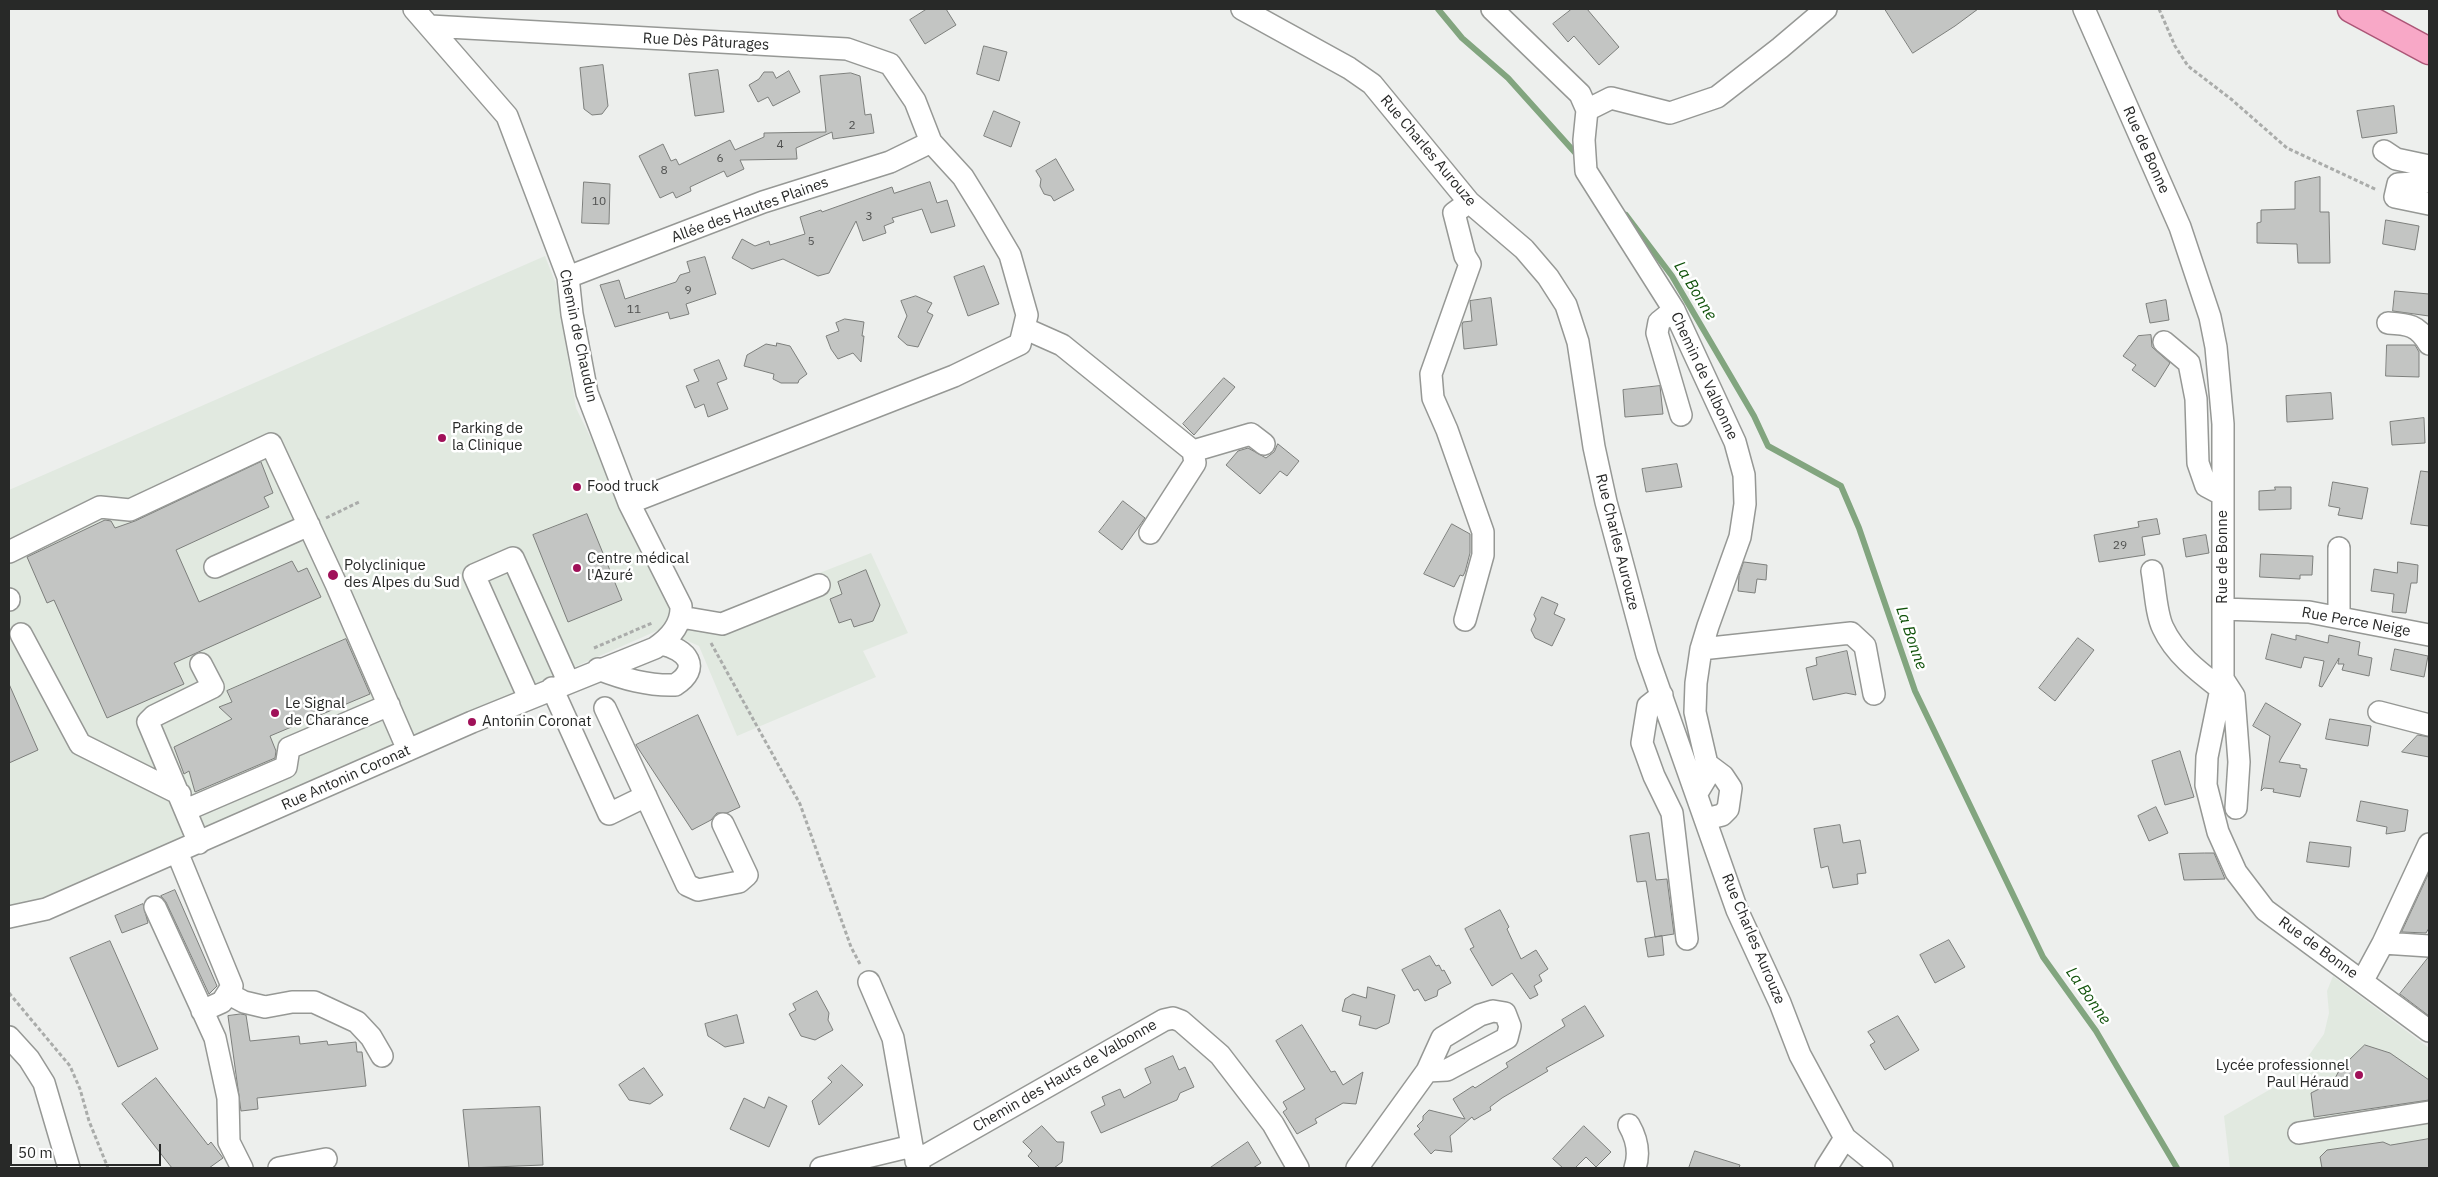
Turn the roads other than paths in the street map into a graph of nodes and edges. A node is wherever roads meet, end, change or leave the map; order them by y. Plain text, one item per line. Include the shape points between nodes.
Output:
1 (414, 9) edge
2 (1242, 9) edge
3 (1492, 9) edge
4 (1826, 9) edge
5 (2084, 9) edge
6 (2351, 9) edge
7 (430, 26) junction
8 (2429, 51) edge
9 (1587, 110) junction
10 (931, 142) junction
11 (2384, 151) dead end
12 (2429, 166) edge
13 (2429, 182) edge
14 (1469, 202) junction
15 (2429, 204) edge
16 (568, 277) junction
17 (1674, 310) junction
18 (2388, 323) dead end
19 (1026, 329) junction
20 (2164, 342) dead end
21 (2429, 344) edge
22 (1681, 415) dead end
23 (1264, 444) dead end
24 (1193, 451) junction
25 (2223, 495) junction
26 (629, 503) junction
27 (309, 525) junction
28 (1150, 532) dead end
29 (2339, 548) dead end
30 (9, 552) edge
31 (215, 567) dead end
32 (2152, 571) dead end
33 (820, 586) dead end
34 (2224, 608) junction
35 (2339, 617) junction
36 (1465, 620) dead end
37 (672, 621) junction
38 (20, 634) dead end
39 (2429, 635) edge
40 (661, 644) junction
41 (1701, 649) junction
42 (201, 664) dead end
43 (598, 669) junction
44 (560, 678) junction
45 (2222, 684) junction
46 (1874, 694) dead end
47 (1662, 695) junction
48 (529, 698) junction
49 (389, 706) junction
50 (605, 708) dead end
51 (2379, 712) dead end
52 (2429, 726) edge
53 (408, 750) junction
54 (1707, 764) junction
55 (1697, 793) junction
56 (646, 796) junction
57 (183, 802) junction
58 (2236, 808) dead end
59 (1706, 819) junction
60 (722, 824) dead end
61 (199, 843) junction
62 (2429, 844) edge
63 (177, 852) junction
64 (155, 907) dead end
65 (9, 917) edge
66 (1687, 939) dead end
67 (2383, 943) junction
68 (2429, 946) edge
69 (2363, 980) junction
70 (869, 982) road end
71 (229, 994) junction
72 (202, 1010) junction
73 (2429, 1031) edge
74 (9, 1037) edge
75 (382, 1056) dead end
76 (1427, 1072) dead end
77 (2429, 1112) edge
78 (1629, 1126) dead end
79 (2299, 1132) dead end
80 (1845, 1138) junction
81 (915, 1158) edge
82 (326, 1159) dead end
83 (69, 1168) edge
84 (242, 1168) edge
85 (279, 1168) edge
86 (821, 1168) edge
87 (1298, 1168) edge
88 (1357, 1168) edge
89 (1635, 1168) edge
90 (1826, 1168) edge
91 (1882, 1168) edge

1 - 7 street, Chemin de Chaudun
2 - 14 street, Rue Charles Aurouze via 1372,84
3 - 9 street via 1580,94
4 - 9 street via 1717,97 1670,113 1611,98
5 - 25 street, Rue de Bonne via 2180,227 2210,316 2223,424
6 - 8 main road
7 - 10 street, Rue Dès Pâturages via 847,49 890,64 915,101
7 - 16 street, Chemin de Chaudun via 507,116
9 - 17 street, Chemin de Valbonne via 1584,140 1586,172
10 - 16 street, Allée des Hautes Plaines via 890,162 763,202
10 - 19 street via 963,178 1010,255 1028,314
11 - 12 street via 2396,159
13 - 15 street via 2398,184 2395,197
14 - 36 street via 1454,213 1470,264 1432,374 1433,398 1483,532 1483,555
14 - 47 street, Rue Charles Aurouze via 1524,249 1566,305 1578,342 1606,502 1647,655
16 - 26 street, Chemin de Chaudun via 587,392
17 - 22 street via 1659,322 1656,333
17 - 41 street, Chemin de Valbonne via 1736,442 1744,475 1745,504 1740,537
18 - 21 street via 2410,324 2422,331
19 - 24 street via 1062,346
19 - 26 street via 1020,344 954,376
20 - 25 street via 2189,363 2196,399 2198,463 2206,486
23 - 24 street via 1252,434
24 - 28 street via 1195,463
25 - 34 street, Rue de Bonne
26 - 37 street, Chemin de Chaudun via 681,606
27 - 30 street via 271,444 130,510 100,506
27 - 31 street
27 - 49 street
29 - 35 street
32 - 45 street via 2162,627 2175,648 2194,668
33 - 37 street via 722,624
34 - 35 street, Rue Perce Neige via 2309,612
34 - 45 street, Rue de Bonne
35 - 39 street, Rue Perce Neige
37 - 40 street, Rue Antonin Coronat
38 - 57 street via 80,744
40 - 43 street, Rue Antonin Coronat
40 - 43 street via 680,650 690,664 684,680 675,685 636,682
41 - 46 street via 1851,633 1865,646
41 - 54 street, Chemin de Valbonne via 1695,712
42 - 57 street via 213,687 148,722
43 - 44 street, Rue Antonin Coronat
44 - 48 street, Rue Antonin Coronat
44 - 48 street via 513,558 474,575
44 - 56 street via 609,814
45 - 58 street via 2234,696 2239,762
45 - 69 street, Rue de Bonne via 2207,757 2206,785 2226,853 2236,872 2266,910
47 - 55 street, Rue Charles Aurouze
47 - 66 street via 1648,706 1642,743 1672,813
48 - 53 street, Rue Antonin Coronat
49 - 53 street
49 - 57 street via 289,748 286,767
50 - 56 street
51 - 52 street
53 - 61 street, Rue Antonin Coronat
54 - 55 street, Chemin de Valbonne via 1706,778
54 - 59 street via 1723,776 1730,788 1728,809
55 - 59 street, Rue Charles Aurouze
56 - 60 street via 688,886 698,890 739,882 747,875
57 - 61 street
59 - 80 street, Rue Charles Aurouze via 1737,910 1800,1055
61 - 63 street, Rue Antonin Coronat
62 - 67 street
63 - 65 street, Rue Antonin Coronat via 46,909
63 - 71 street via 232,986
64 - 72 street
67 - 68 street
67 - 69 street
69 - 73 street, Rue de Bonne
70 - 81 street via 893,1038
71 - 72 street via 222,1002
71 - 75 street via 244,1002 266,1007 314,1002 357,1022 371,1036
72 - 84 street via 215,1038 228,1098 229,1142
74 - 83 street via 29,1059 44,1083
76 - 88 street
77 - 79 street
78 - 89 street via 1635,1136 1638,1157
80 - 90 street
80 - 91 street, Rue Charles Aurouze
81 - 86 street
81 - 87 street, Chemin des Hauts de Valbonne via 1164,1020 1173,1018 1181,1021 1220,1055 1273,1124
82 - 85 street

